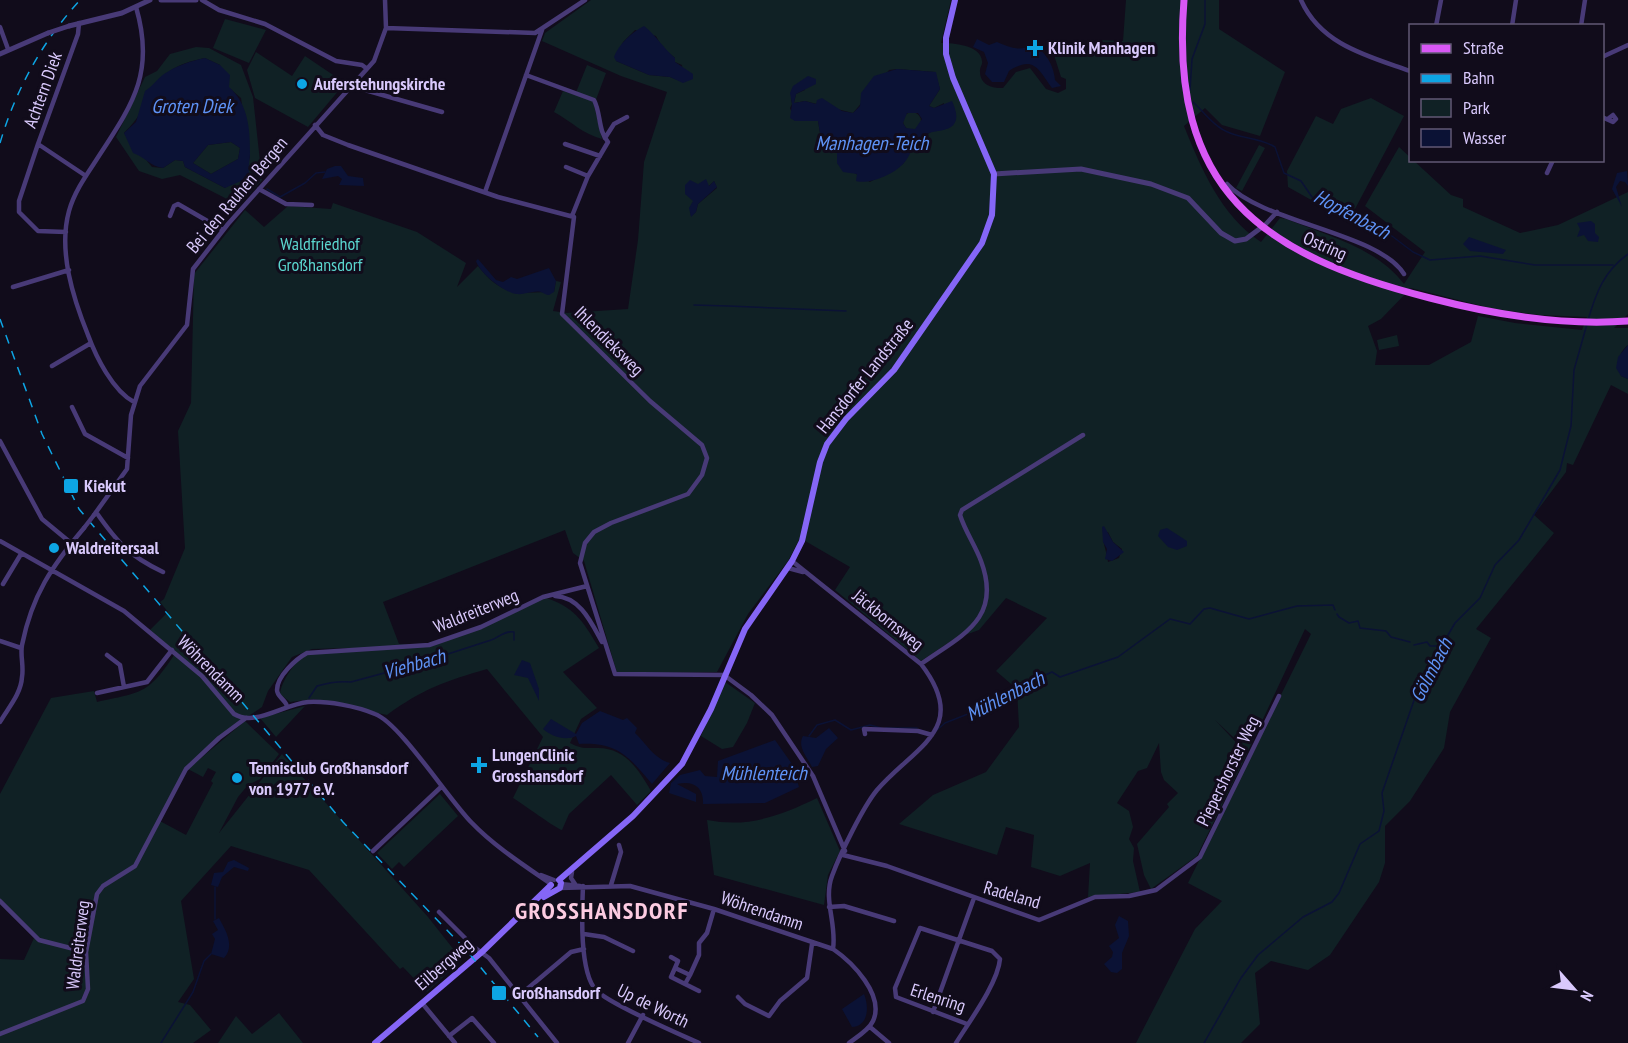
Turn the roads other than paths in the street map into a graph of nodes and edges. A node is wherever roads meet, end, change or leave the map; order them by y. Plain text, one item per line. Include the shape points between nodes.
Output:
1 (150, 0) edge
2 (161, 0) edge
3 (196, 0) edge
4 (202, 0) edge
5 (385, 0) edge
6 (585, 0) edge
7 (955, 0) edge
8 (1184, 0) edge
9 (1301, 0) edge
10 (1441, 0) edge
11 (1516, 0) edge
12 (1586, 0) edge
13 (136, 7) junction
14 (78, 23) junction
15 (1437, 24) edge
16 (1512, 24) edge
17 (1581, 24) edge
18 (0, 27) edge
19 (386, 28) junction
20 (542, 30) junction
21 (1628, 45) edge
22 (8, 49) junction
23 (0, 54) edge
24 (1604, 56) edge
25 (366, 68) junction
26 (1409, 71) edge
27 (526, 75) junction
28 (351, 86) junction
29 (442, 112) dead end
30 (627, 117) dead end
31 (1604, 117) edge
32 (1609, 118) dead end
33 (315, 125) junction
34 (605, 138) junction
35 (38, 144) junction
36 (565, 144) dead end
37 (600, 156) junction
38 (1552, 162) edge
39 (1212, 163) dead end
40 (566, 167) dead end
41 (1547, 173) dead end
42 (994, 174) junction
43 (86, 176) junction
44 (588, 176) junction
45 (259, 189) junction
46 (485, 192) junction
47 (312, 205) dead end
48 (1277, 212) junction
49 (170, 216) dead end
50 (572, 216) junction
51 (1262, 227) junction
52 (223, 230) junction
53 (66, 232) junction
54 (69, 270) junction
55 (1404, 274) dead end
56 (13, 287) dead end
57 (1628, 321) edge
58 (91, 343) junction
59 (52, 366) dead end
60 (134, 402) junction
61 (72, 407) dead end
62 (1083, 435) dead end
63 (0, 441) edge
64 (128, 458) junction
65 (95, 513) junction
66 (0, 541) edge
67 (71, 543) junction
68 (21, 554) junction
69 (792, 561) junction
70 (788, 568) junction
71 (49, 571) junction
72 (163, 572) dead end
73 (802, 572) junction
74 (3, 584) dead end
75 (587, 586) junction
76 (543, 597) junction
77 (0, 641) edge
78 (21, 648) junction
79 (172, 650) junction
80 (106, 655) dead end
81 (608, 655) junction
82 (921, 664) junction
83 (724, 675) junction
84 (124, 687) junction
85 (97, 693) dead end
86 (1279, 696) dead end
87 (286, 706) junction
88 (246, 718) junction
89 (0, 722) edge
90 (865, 734) dead end
91 (932, 735) junction
92 (441, 787) junction
93 (619, 845) dead end
94 (373, 851) dead end
95 (844, 853) junction
96 (1200, 857) joint
97 (577, 866) junction
98 (572, 872) junction
99 (557, 884) junction
100 (579, 885) junction
101 (611, 885) junction
102 (974, 898) junction
103 (0, 901) edge
104 (829, 907) junction
105 (714, 909) junction
106 (439, 912) dead end
107 (894, 921) dead end
108 (584, 934) junction
109 (958, 939) junction
110 (812, 944) junction
111 (584, 949) junction
112 (833, 949) junction
113 (633, 951) dead end
114 (86, 952) junction
115 (482, 952) junction
116 (671, 957) dead end
117 (675, 968) junction
118 (690, 975) junction
119 (685, 984) junction
120 (699, 991) dead end
121 (520, 995) junction
122 (738, 997) dead end
123 (423, 1003) junction
124 (933, 1012) junction
125 (643, 1015) junction
126 (967, 1024) junction
127 (870, 1027) junction
128 (0, 1034) edge
129 (449, 1036) junction
130 (375, 1043) edge
131 (455, 1043) edge
132 (494, 1043) edge
133 (557, 1043) edge
134 (628, 1043) edge
135 (699, 1043) edge
136 (849, 1043) edge
137 (889, 1043) edge
138 (956, 1043) edge

1 - 13 street
2 - 3 street
4 - 25 street via 219,10 265,24 336,61
5 - 19 street
6 - 20 street
7 - 42 main road, Hansdorfer Landstraße via 946,54
8 - 51 main road, Ostring via 1184,82 1196,136 1223,189
9 - 26 street via 1313,21 1333,39 1356,52
10 - 15 street
11 - 16 street
12 - 17 street
13 - 14 street
13 - 43 street via 145,45 141,79 119,124
14 - 22 street, bridge
14 - 35 street, Achtern Diek via 78,34
18 - 22 street
19 - 20 street via 459,28 522,34
19 - 25 street, Bei den Rauhen Bergen via 377,54
20 - 27 street
21 - 24 street
22 - 23 street
25 - 28 street, Bei den Rauhen Bergen
27 - 34 street via 594,100
27 - 46 street
28 - 29 street
28 - 33 street, Bei den Rauhen Bergen
30 - 34 street via 614,124
31 - 32 street
33 - 45 street, Bei den Rauhen Bergen
33 - 46 street via 322,135
34 - 37 street via 608,142
35 - 43 street, Achtern Diek
35 - 53 street via 19,212 38,231
36 - 37 street
37 - 44 street
38 - 41 street
39 - 48 street via 1220,178 1235,192
40 - 44 street
42 - 51 street via 1081,169 1106,173 1188,198 1235,241 1246,239
42 - 69 main road, Hansdorfer Landstraße via 992,215 979,249 894,370 827,444 808,523
43 - 53 street via 69,211
44 - 50 street
45 - 47 street via 286,204
45 - 52 street, Bei den Rauhen Bergen
46 - 50 street
48 - 51 street
48 - 55 street via 1378,253
49 - 52 street via 178,204
50 - 75 street, Ihlendieksweg via 562,314 650,401 702,445 707,458 702,475 688,494 594,532 580,555
51 - 57 main road, Ostring via 1319,261 1414,294 1501,314 1589,323
52 - 60 street, Bei den Rauhen Bergen via 191,274 187,325 149,371
53 - 54 street
54 - 56 street
54 - 58 street
58 - 59 street
58 - 60 street via 119,389
60 - 64 street, Bei den Rauhen Bergen
61 - 64 street via 85,434
62 - 82 street, Jäckbornsweg via 962,510 963,526 985,574 985,603 976,625
63 - 67 street via 42,519
64 - 65 street, Bei den Rauhen Bergen via 124,476
65 - 67 street, Bei den Rauhen Bergen, bridge
65 - 72 street via 118,543
66 - 68 street, Wöhrendamm
67 - 71 street, Bei den Rauhen Bergen
68 - 71 street, Wöhrendamm
68 - 74 street
69 - 70 main road, Hansdorfer Landstraße
69 - 73 street, Jäckbornsweg
70 - 73 street, Jäckbornsweg
70 - 83 main road, Hansdorfer Landstraße via 755,613
71 - 78 street, Bei den Rauhen Bergen
71 - 79 street, Wöhrendamm via 115,604
73 - 82 street, Jäckbornsweg
75 - 76 street, Waldreiterweg
75 - 81 street, Waldreiterweg
76 - 81 street, Waldreiterweg via 561,596 574,602 592,622
76 - 87 street, Waldreiterweg via 481,627 429,645 307,653 295,660 277,687
77 - 78 street
78 - 89 street, Bei den Rauhen Bergen via 21,687
79 - 84 street via 147,682
79 - 88 street, Wöhrendamm via 202,676 234,714
80 - 84 street via 120,665
81 - 83 street, Waldreiterweg via 617,675
82 - 91 street via 941,699 940,716
83 - 95 street via 765,707 783,731 813,776
83 - 97 main road, Hansdorfer Landstraße via 682,764 645,805
84 - 85 street
86 - 96 street, Piepershorster Weg
87 - 88 street, Wöhrendamm
87 - 92 street, Wöhrendamm via 324,703 383,717
88 - 114 street, Waldreiterweg via 186,769 135,866 97,894
90 - 91 street via 864,729 886,728
91 - 95 street via 873,797
92 - 94 street
92 - 99 street, Wöhrendamm via 478,829
93 - 101 street via 621,852
95 - 102 street, Radeland
95 - 104 street via 829,885
96 - 102 street, Radeland via 1156,890 1095,897 1039,920
97 - 98 main road, Hansdorfer Landstraße
97 - 99 main road, Hansdorfer Landstraße
98 - 99 main road, Hansdorfer Landstraße
98 - 100 street via 571,878
99 - 100 street, Wöhrendamm
99 - 115 main road, Eilbergweg
100 - 101 street, Wöhrendamm
100 - 108 street, Up de Worth
101 - 105 street, Wöhrendamm via 638,888
102 - 109 street
103 - 114 street via 39,940
104 - 107 street via 844,906
104 - 112 street
105 - 110 street, Wöhrendamm
105 - 118 street
106 - 115 street
108 - 111 street, Up de Worth
108 - 113 street via 604,937
109 - 124 street
109 - 124 street, Erlenring via 924,928 917,930 895,988 898,999
109 - 126 street, Erlenring via 996,953 1000,959 996,974
110 - 112 street, Wöhrendamm
110 - 122 street via 807,978 769,1016
111 - 121 street via 571,952
111 - 125 street, Up de Worth via 594,989
112 - 127 street via 873,995 876,1013
114 - 128 street, Waldreiterweg via 88,988 83,1001
115 - 121 street
115 - 123 main road, Eilbergweg
116 - 117 street via 678,961
117 - 118 street
117 - 119 street via 671,976
118 - 119 street
119 - 120 street
121 - 133 street
123 - 129 street
123 - 130 main road, Eilbergweg
124 - 126 street, Erlenring
125 - 134 street
125 - 135 street, Up de Worth
126 - 138 street
127 - 136 street
127 - 137 street
129 - 131 street
129 - 132 street via 472,1018

